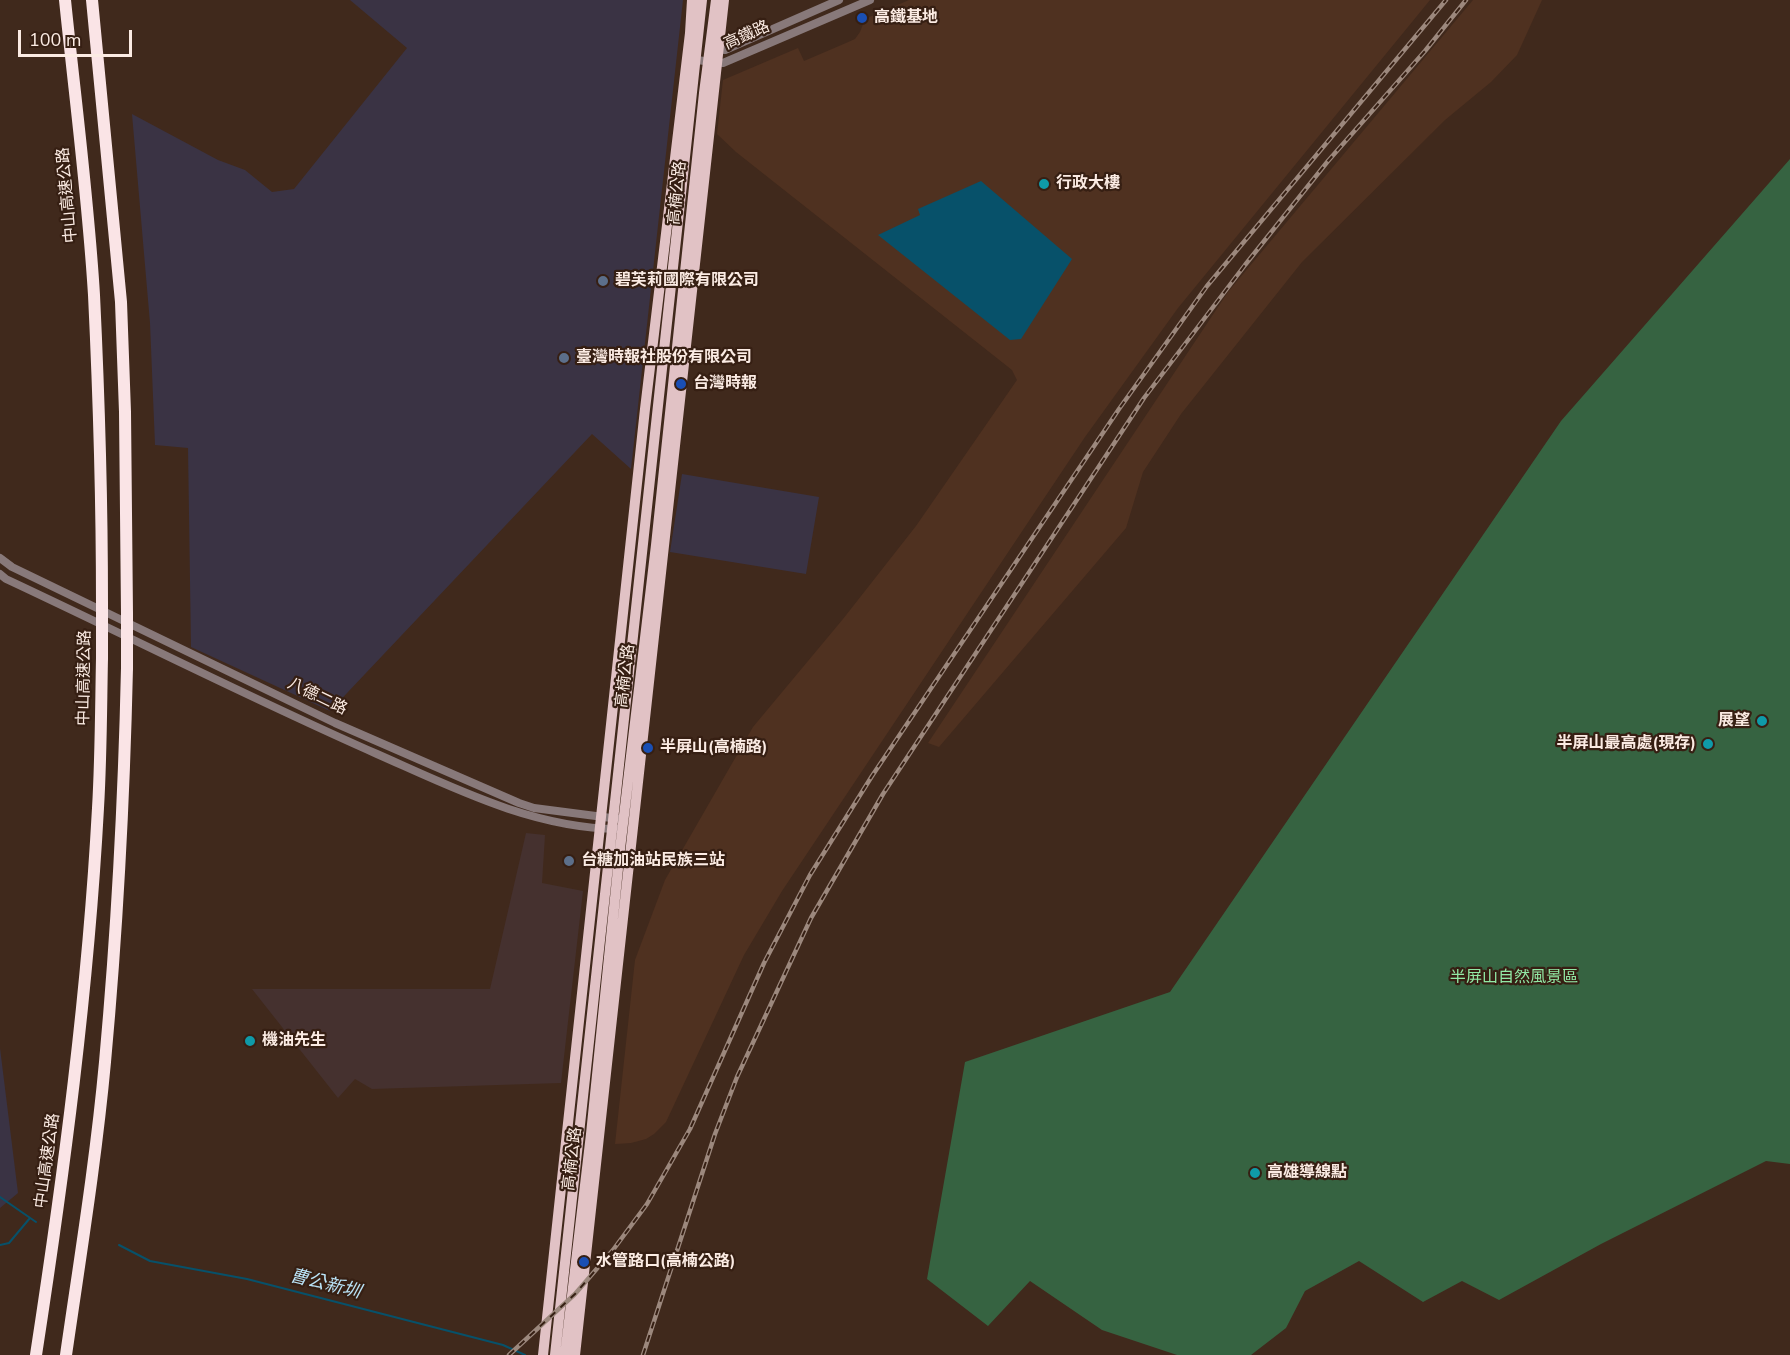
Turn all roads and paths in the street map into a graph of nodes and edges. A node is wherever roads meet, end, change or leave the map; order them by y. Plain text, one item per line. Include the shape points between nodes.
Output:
1 (65, 0) edge
2 (92, 0) edge
3 (692, 0) edge
4 (702, 0) edge
5 (716, 0) edge
6 (724, 0) edge
7 (839, 0) edge
8 (870, 0) edge
9 (817, 10) junction
10 (818, 22) junction
11 (714, 49) junction
12 (694, 53) junction
13 (712, 62) junction
14 (0, 558) edge
15 (0, 574) edge
16 (600, 823) junction
17 (624, 824) junction
18 (36, 1355) edge
19 (66, 1355) edge
20 (543, 1355) edge
21 (555, 1355) edge
22 (565, 1355) edge
23 (575, 1355) edge

1 - 18 highway, 中山高速公路, bridge via 94,293 102,498 102,657 98,806 78,1059
2 - 19 highway, bridge via 120,302 128,668 124,806 105,1063
3 - 12 main road, 高楠公路
4 - 12 main road, 高楠公路
5 - 11 main road, 高楠公路
6 - 11 main road, 高楠公路
7 - 9 street, 高鐵路
8 - 10 street, 高鐵路
9 - 10 street
9 - 11 street, 高鐵路 via 725,50
10 - 13 street, 高鐵路 via 723,63
11 - 12 street, 高鐵路
11 - 13 main road, 高楠公路
12 - 13 street, 高鐵路
12 - 16 main road, 高楠公路 via 646,401
12 - 17 main road, 高楠公路
13 - 17 main road, 高楠公路
14 - 16 street, 八德二路 via 405,754 519,803
15 - 16 street, 八德二路 via 321,729 498,806 532,817
16 - 17 street, 八德二路
16 - 20 main road, 高楠公路
17 - 21 main road, 高楠公路 via 590,1023
17 - 22 main road, 高楠公路
17 - 23 main road, 高楠公路

